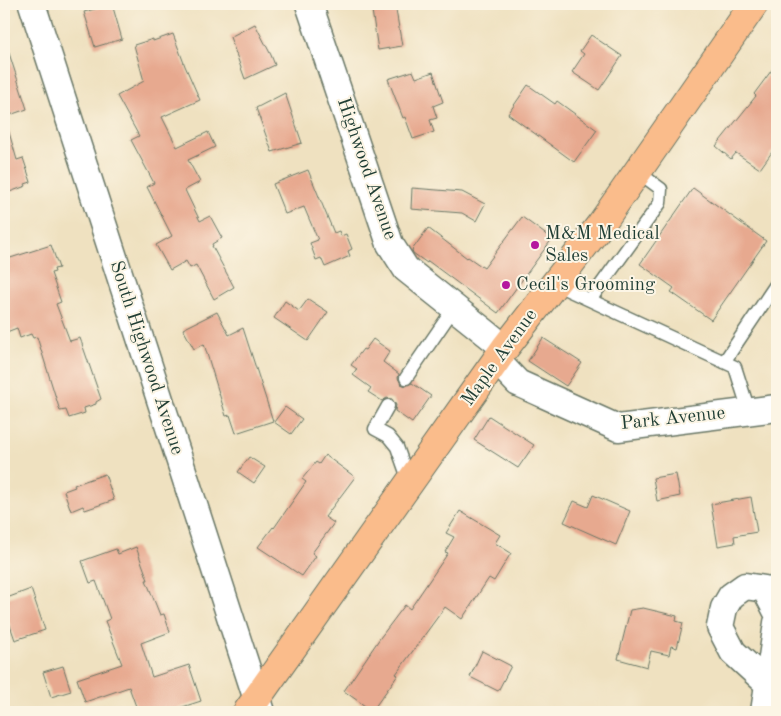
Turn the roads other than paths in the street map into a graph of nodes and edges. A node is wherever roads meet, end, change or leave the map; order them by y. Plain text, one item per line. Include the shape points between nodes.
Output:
1 (32, 4) edge
2 (309, 4) edge
3 (754, 4) edge
4 (638, 172) junction
5 (777, 283) edge
6 (555, 284) junction
7 (590, 300) junction
8 (454, 308) junction
9 (501, 354) junction
10 (724, 362) junction
11 (406, 378) dead end
12 (388, 406) dead end
13 (777, 408) edge
14 (750, 411) junction
15 (410, 484) junction
16 (777, 612) edge
17 (777, 623) edge
18 (768, 684) junction
19 (255, 708) edge
20 (764, 712) edge

1 - 19 street, South Highwood Avenue
2 - 8 street, Highwood Avenue via 390,244 406,269
3 - 4 main road, Maple Avenue
4 - 6 main road, Maple Avenue
4 - 7 lane via 661,189 660,203
5 - 10 lane
6 - 7 lane
6 - 9 main road, Maple Avenue
7 - 10 lane
8 - 9 street, Highwood Avenue
8 - 11 lane
9 - 14 street, Park Avenue via 518,383 618,428
9 - 15 main road, Maple Avenue
10 - 14 lane via 735,368
12 - 15 lane via 375,429 397,446
13 - 14 street, Park Avenue
15 - 19 main road, Maple Avenue
16 - 18 street via 765,589 745,586 731,596 724,608 720,627 733,652
17 - 18 street
18 - 20 street

